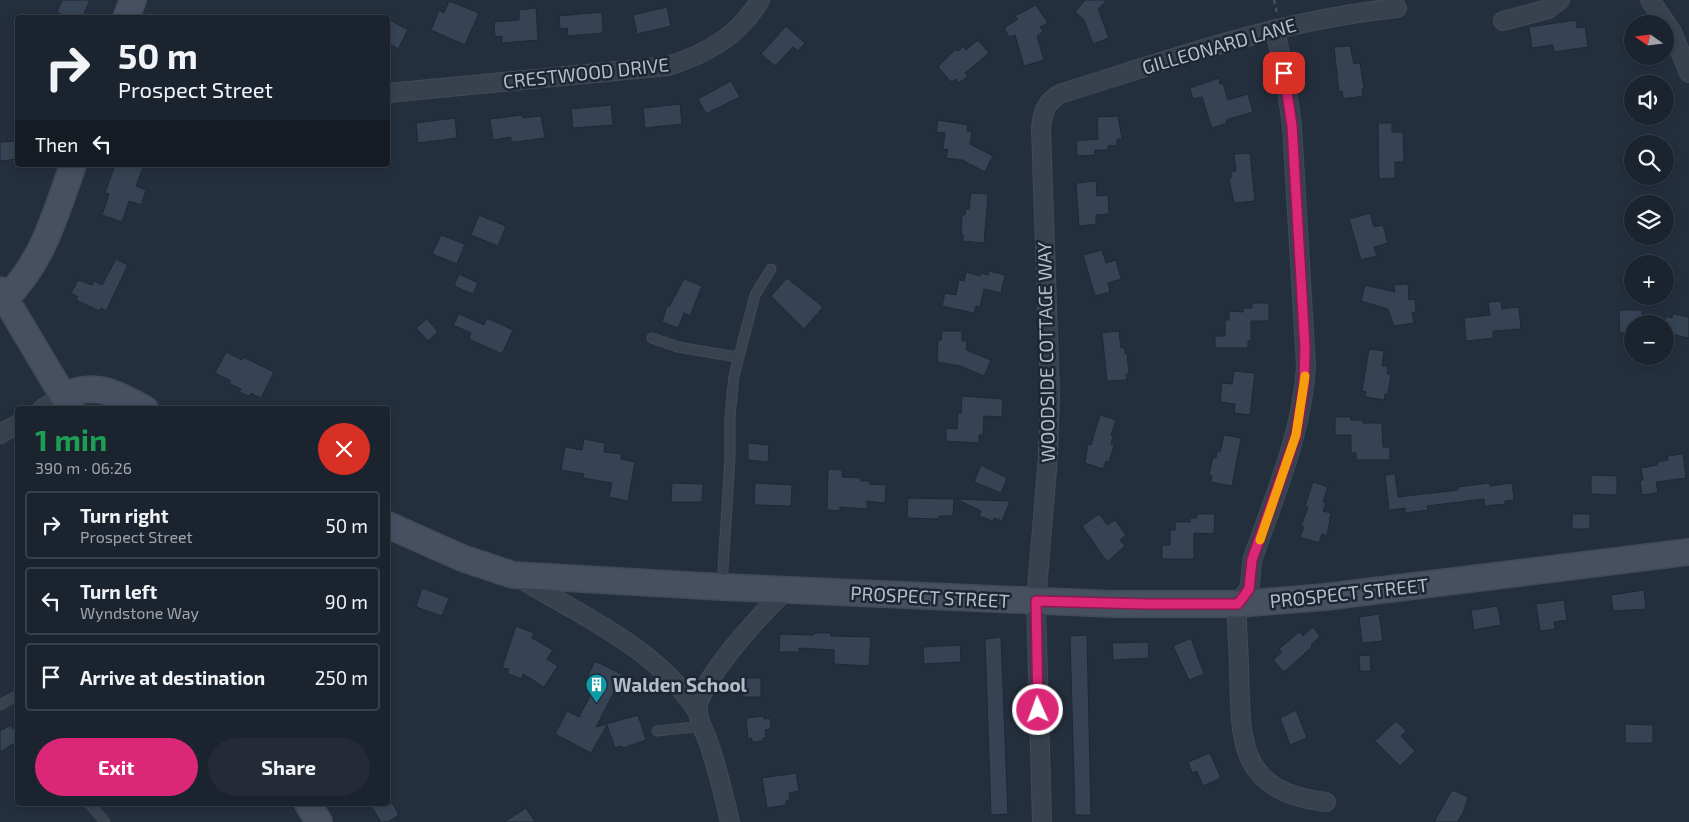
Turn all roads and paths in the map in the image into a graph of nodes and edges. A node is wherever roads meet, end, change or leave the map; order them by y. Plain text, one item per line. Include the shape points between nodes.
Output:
1 (132, 0) edge
2 (760, 0) edge
3 (1560, 0) edge
4 (1650, 0) edge
5 (1396, 8) dead end
6 (127, 15) edge
7 (1502, 20) dead end
8 (1275, 29) junction
9 (1689, 74) edge
10 (390, 93) edge
11 (1048, 103) joint
12 (72, 167) edge
13 (770, 269) dead end
14 (2, 294) edge
15 (652, 338) dead end
16 (737, 357) junction
17 (59, 405) edge
18 (140, 406) edge
19 (15, 426) edge
20 (0, 434) edge
21 (390, 526) edge
22 (1689, 552) edge
23 (513, 575) junction
24 (722, 587) junction
25 (786, 590) junction
26 (1036, 601) junction
27 (1238, 604) junction
28 (15, 699) edge
29 (0, 705) edge
30 (700, 719) junction
31 (657, 731) dead end
32 (1326, 802) dead end
33 (92, 806) edge
34 (309, 806) edge
35 (105, 822) edge
36 (319, 822) edge
37 (730, 822) edge
38 (1042, 822) edge

1 - 6 street
2 - 10 street, CRESTWOOD DRIVE via 748,18 724,41 668,66
3 - 7 street via 1548,9
4 - 9 street via 1672,32
5 - 8 street, GILLEONARD LANE via 1320,18
8 - 11 street, GILLEONARD LANE via 1060,94
8 - 27 street via 1292,126 1305,375 1290,454 1252,560 1249,589
11 - 26 street, WOODSIDE COTTAGE WAY via 1040,129 1050,412
12 - 14 street via 36,262 24,279
13 - 16 lane via 755,295
14 - 17 street
15 - 16 lane via 678,347
16 - 24 lane via 731,397
17 - 18 street via 76,390 102,389
19 - 20 street
21 - 23 street, PROSPECT STREET via 462,558
22 - 27 street, PROSPECT STREET via 1380,592
23 - 24 street, PROSPECT STREET
23 - 30 street via 653,662 680,687
24 - 25 street, PROSPECT STREET
25 - 26 street, PROSPECT STREET
25 - 30 street via 720,666 703,692
26 - 27 street, PROSPECT STREET
26 - 38 street, WOODSIDE COTTAGE WAY
27 - 32 street via 1240,712 1251,762 1271,785 1300,797
28 - 29 lane
30 - 31 lane
30 - 37 street
33 - 35 lane
34 - 36 street

